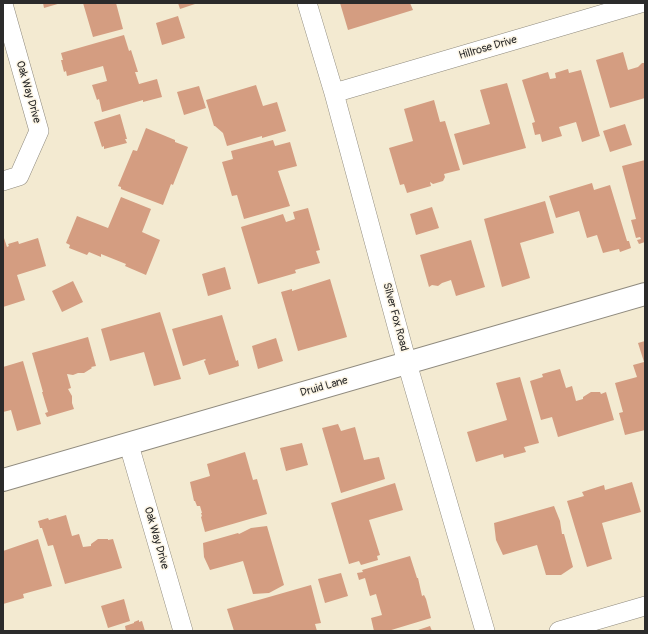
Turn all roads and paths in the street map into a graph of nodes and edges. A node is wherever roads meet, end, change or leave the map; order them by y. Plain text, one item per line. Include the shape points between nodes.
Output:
1 (308, 3) edge
2 (641, 3) edge
3 (3, 4) edge
4 (334, 93) junction
5 (11, 179) edge
6 (645, 294) edge
7 (407, 363) junction
8 (129, 445) junction
9 (3, 480) edge
10 (645, 606) edge
11 (183, 631) edge
12 (485, 631) edge
13 (559, 631) edge

1 - 4 street, Silver Fox Road
2 - 4 street, Hillrose Drive
3 - 5 street, Oak Way Drive via 39,131
4 - 7 street, Silver Fox Road
6 - 7 street, Druid Lane
7 - 8 street, Druid Lane
7 - 12 street, Silver Fox Road
8 - 9 street, Druid Lane
8 - 11 street, Oak Way Drive
10 - 13 street

